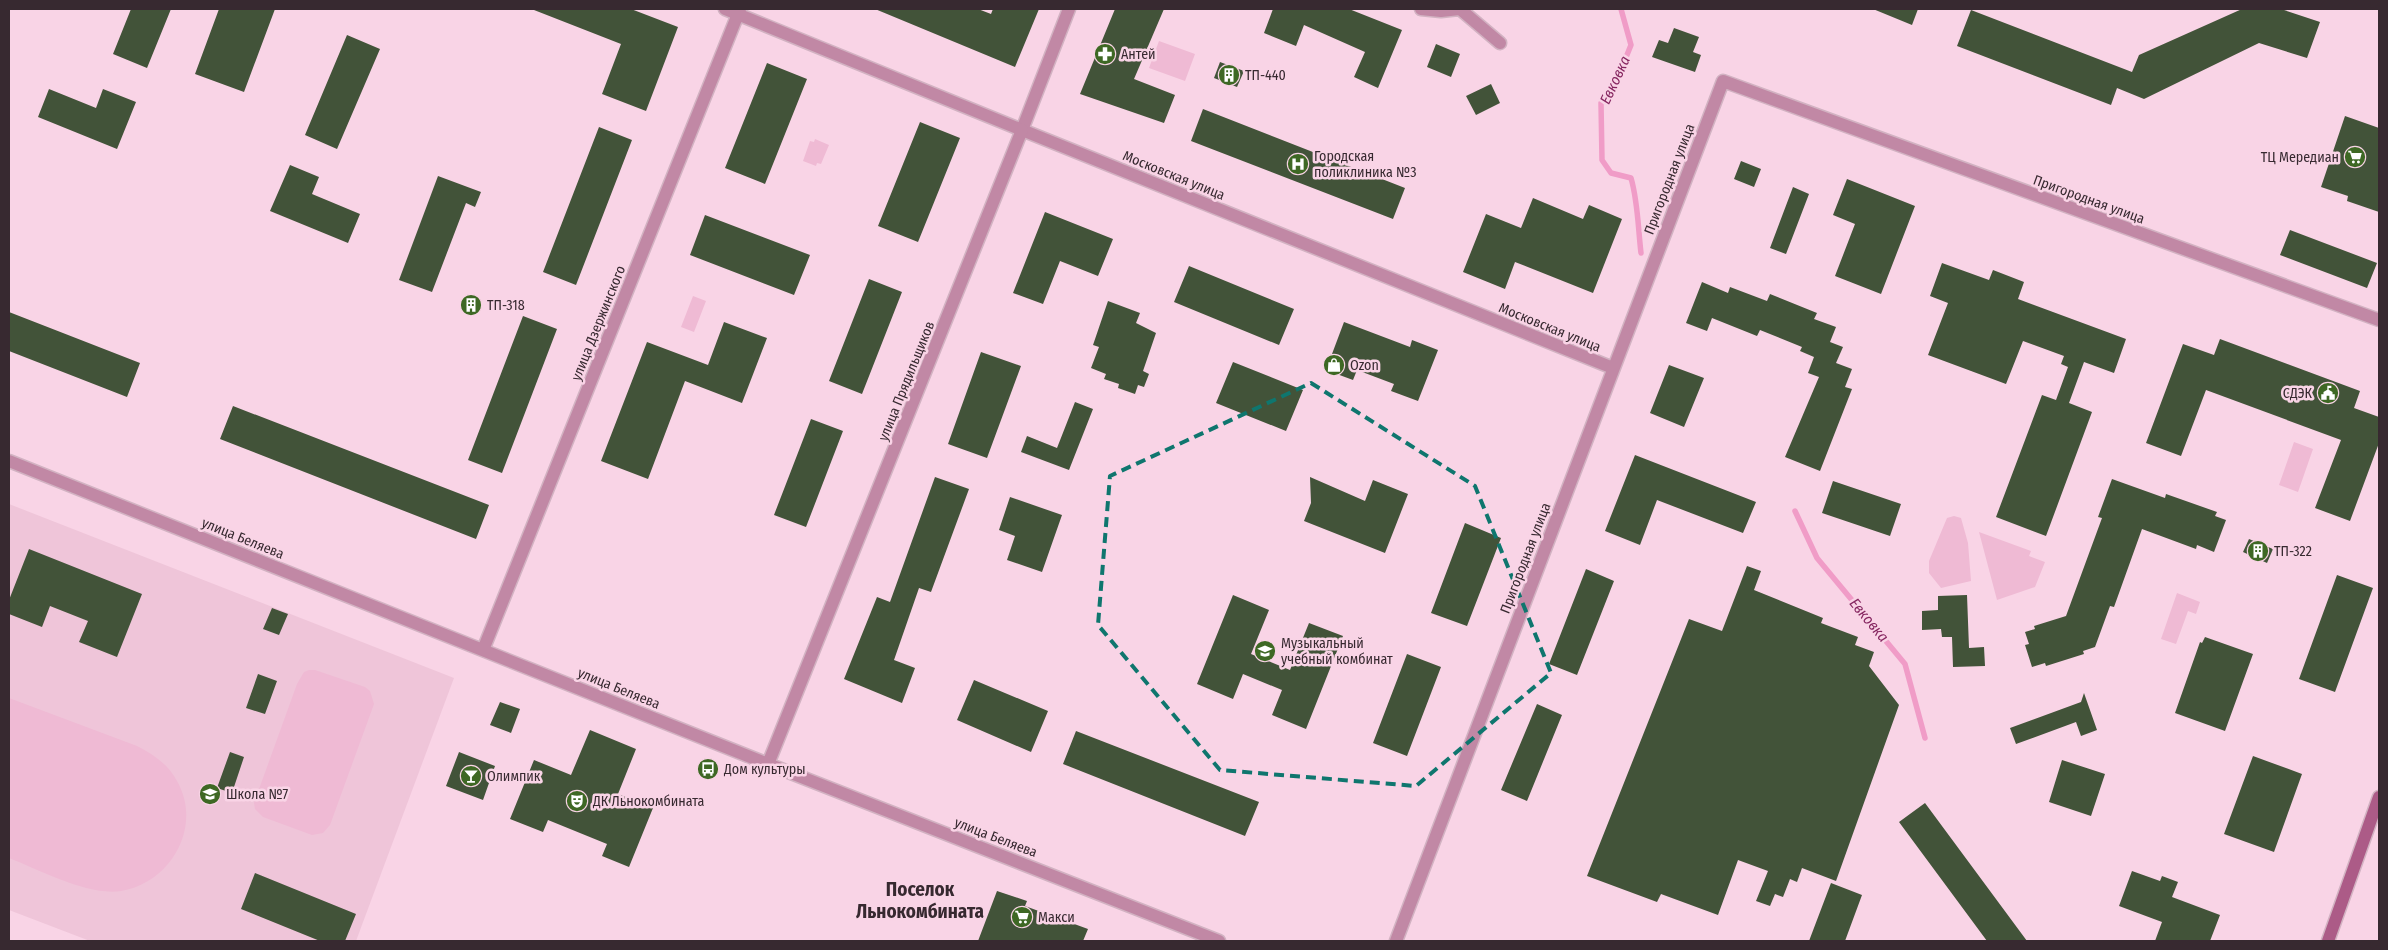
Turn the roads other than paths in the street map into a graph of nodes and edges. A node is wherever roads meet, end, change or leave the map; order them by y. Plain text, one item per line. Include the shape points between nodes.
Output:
1 (725, 9) edge
2 (1069, 9) edge
3 (1421, 9) edge
4 (1459, 9) edge
5 (739, 11) edge
6 (1500, 43) dead end
7 (1022, 130) junction
8 (2379, 320) edge
9 (1612, 368) junction
10 (9, 461) edge
11 (483, 650) junction
12 (768, 764) junction
13 (2379, 797) edge
14 (1219, 941) edge
15 (1396, 941) edge
16 (2328, 941) edge

1 - 5 street, Московская улица
2 - 7 street, улица Прядильщиков
3 - 4 street via 1441,12
4 - 6 street
5 - 7 street, Московская улица
5 - 11 street, улица Дзержинского
7 - 9 street, Московская улица
7 - 12 street, улица Прядильщиков
8 - 9 street, Пригородная улица via 1723,81
9 - 15 street, Пригородная улица
10 - 11 street, улица Беляева
11 - 12 street, улица Беляева
12 - 14 street, улица Беляева
13 - 16 main road

